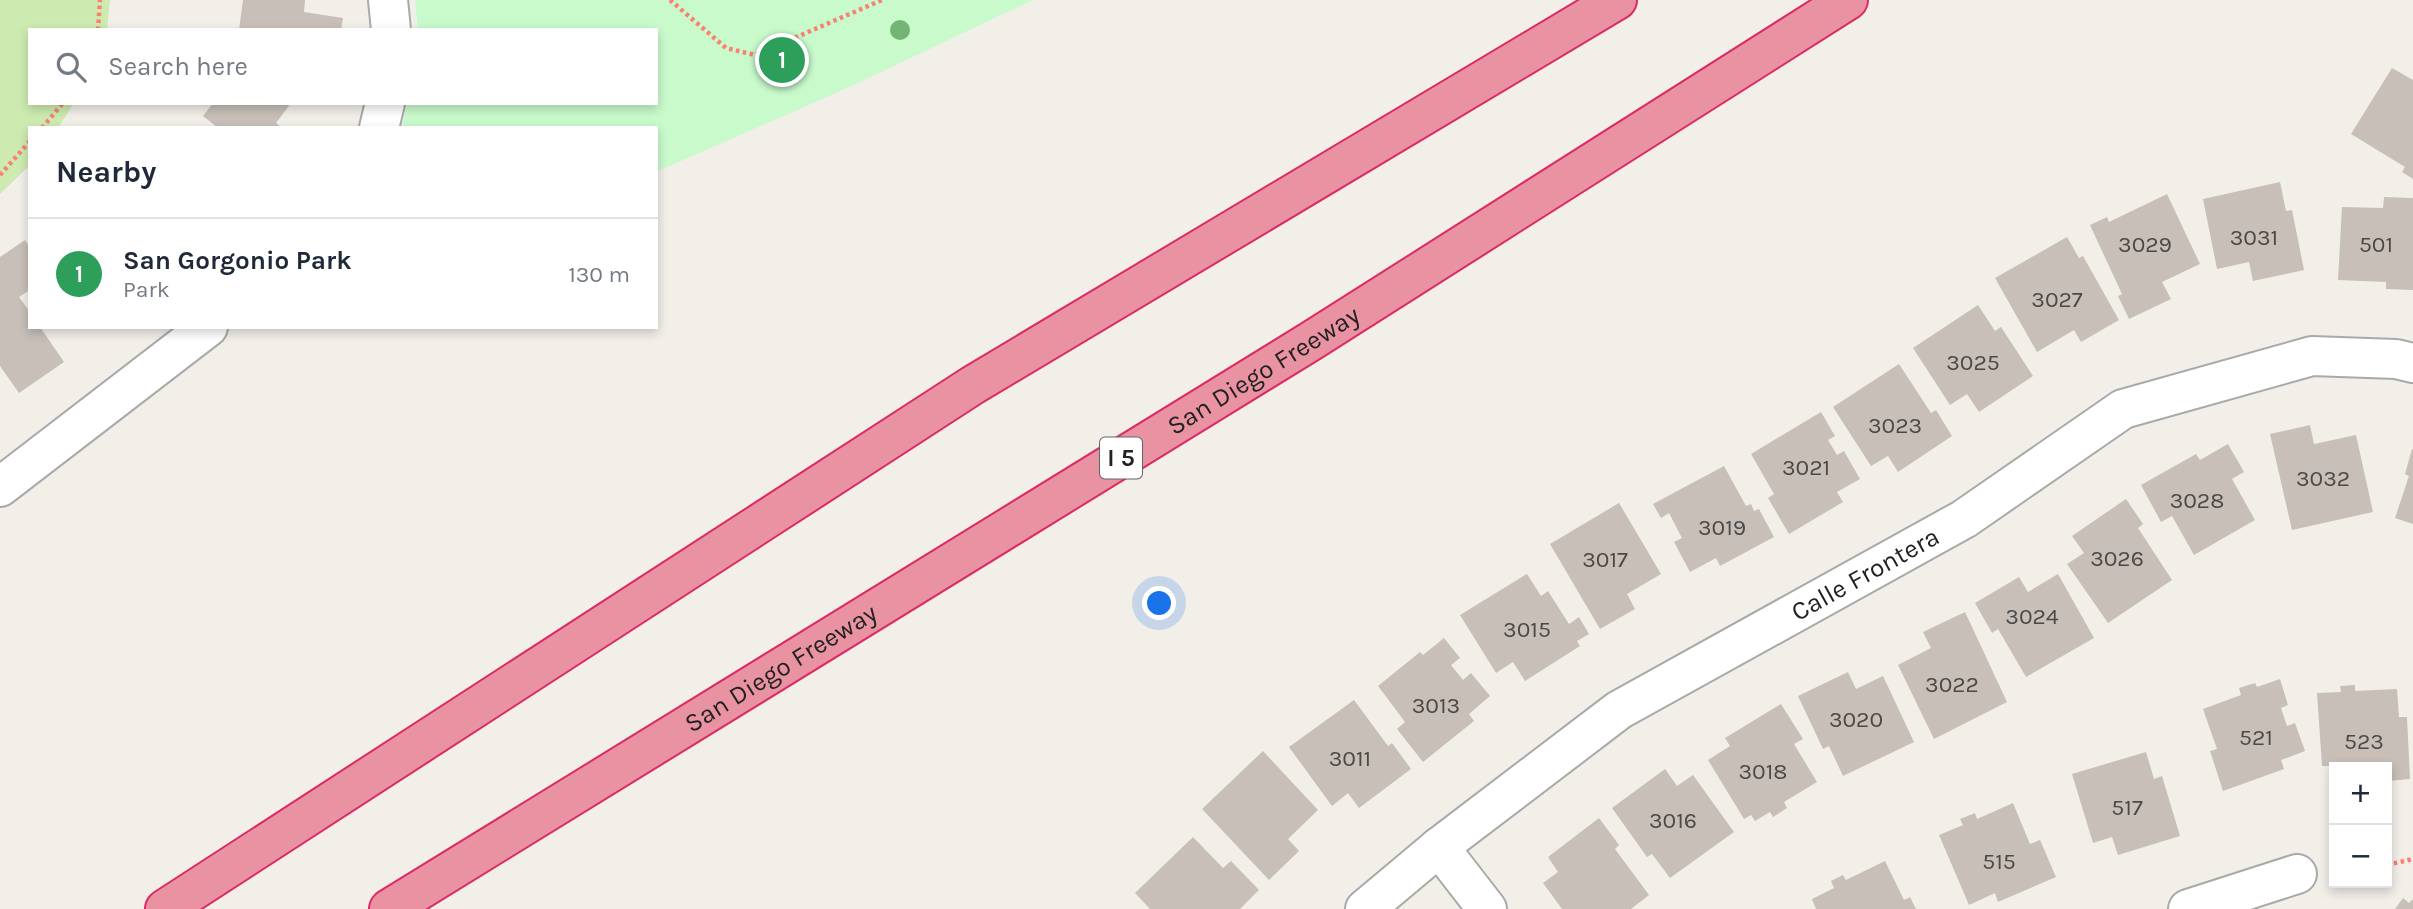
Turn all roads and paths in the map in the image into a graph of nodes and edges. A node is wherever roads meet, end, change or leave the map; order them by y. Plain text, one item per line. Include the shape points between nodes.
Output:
1 (100, 0) edge
2 (388, 0) edge
3 (670, 0) edge
4 (882, 0) edge
5 (1617, 0) edge
6 (1848, 0) edge
7 (98, 28) edge
8 (391, 28) edge
9 (61, 105) edge
10 (385, 105) edge
11 (43, 126) edge
12 (379, 126) edge
13 (28, 143) edge
14 (0, 175) edge
15 (205, 329) edge
16 (2413, 363) edge
17 (0, 487) edge
18 (1439, 847) junction
19 (2413, 859) edge
20 (2392, 864) edge
21 (2297, 874) dead end
22 (164, 909) edge
23 (389, 909) edge
24 (1365, 909) edge
25 (1487, 909) edge
26 (2188, 909) edge

1 - 7 path
2 - 8 street
3 - 4 path via 726,48 755,55
5 - 22 highway via 973,385
6 - 23 highway, San Diego Freeway / I 5 via 1311,341
9 - 11 path
10 - 12 street
13 - 14 path
15 - 17 street
16 - 18 street, Calle Frontera via 2312,356 2123,409 1964,519 1619,710
18 - 24 street, Calle Frontera
18 - 25 street
19 - 20 path
21 - 26 street

